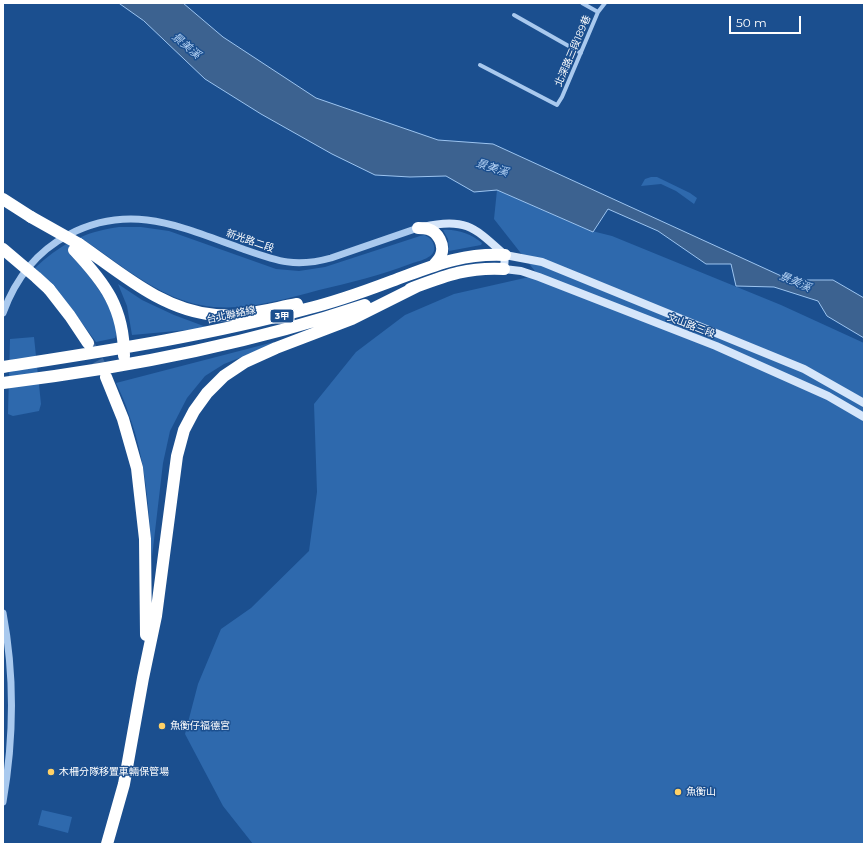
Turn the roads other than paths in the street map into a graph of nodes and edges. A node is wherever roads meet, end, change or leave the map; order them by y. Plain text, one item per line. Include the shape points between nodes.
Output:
1 (582, 3) edge
2 (605, 3) edge
3 (598, 12) junction
4 (514, 15) dead end
5 (581, 53) junction
6 (480, 65) dead end
7 (3, 199) edge
8 (418, 228) junction
9 (77, 247) junction
10 (3, 249) edge
11 (505, 255) junction
12 (434, 265) junction
13 (504, 269) junction
14 (418, 286) junction
15 (369, 290) junction
16 (3, 313) edge
17 (124, 348) junction
18 (88, 349) junction
19 (124, 365) junction
20 (3, 367) edge
21 (101, 374) junction
22 (3, 383) edge
23 (864, 403) edge
24 (864, 417) edge
25 (3, 613) edge
26 (143, 678) junction
27 (3, 802) edge
28 (107, 844) edge

1 - 3 street
2 - 3 street, 北深路三段189巷
3 - 5 street, 北深路三段189巷
4 - 5 street
5 - 6 street, 北深路三段189巷 via 556,105
7 - 9 highway, bridge
8 - 11 main road, 新光路二段 via 449,223 462,225 481,233
8 - 12 highway via 434,232 442,244 441,256
8 - 16 street, 新光路二段 via 331,258 302,263 276,260 155,220 127,218 102,222 62,238 31,263 18,279
9 - 15 highway via 166,302 196,312 216,315 254,312
9 - 17 highway via 109,292 123,329
10 - 18 highway, bridge via 49,289 70,316
11 - 12 highway, 台北聯絡線 / 3甲 via 476,255
11 - 13 main road
11 - 23 main road, 文山路三段 via 542,262 804,369
12 - 15 highway, 台北聯絡線 / 3甲
13 - 14 highway, 3甲 via 488,268 459,272
13 - 24 main road, 文山路三段 via 539,277 716,346 828,396
14 - 19 highway, 3甲 via 304,324
14 - 26 highway via 352,318 245,362 224,376 198,405 184,430 177,456 156,616
15 - 17 highway, 台北聯絡線 / 3甲 via 256,322
17 - 18 highway, 台北聯絡線 / 3甲
17 - 19 highway
18 - 20 highway, 台北聯絡線 / 3甲
19 - 21 highway, 3甲
21 - 22 highway, 3甲
21 - 26 highway via 115,396 137,468 142,506 147,617
25 - 27 street via 11,673 12,720
26 - 28 highway via 124,784

